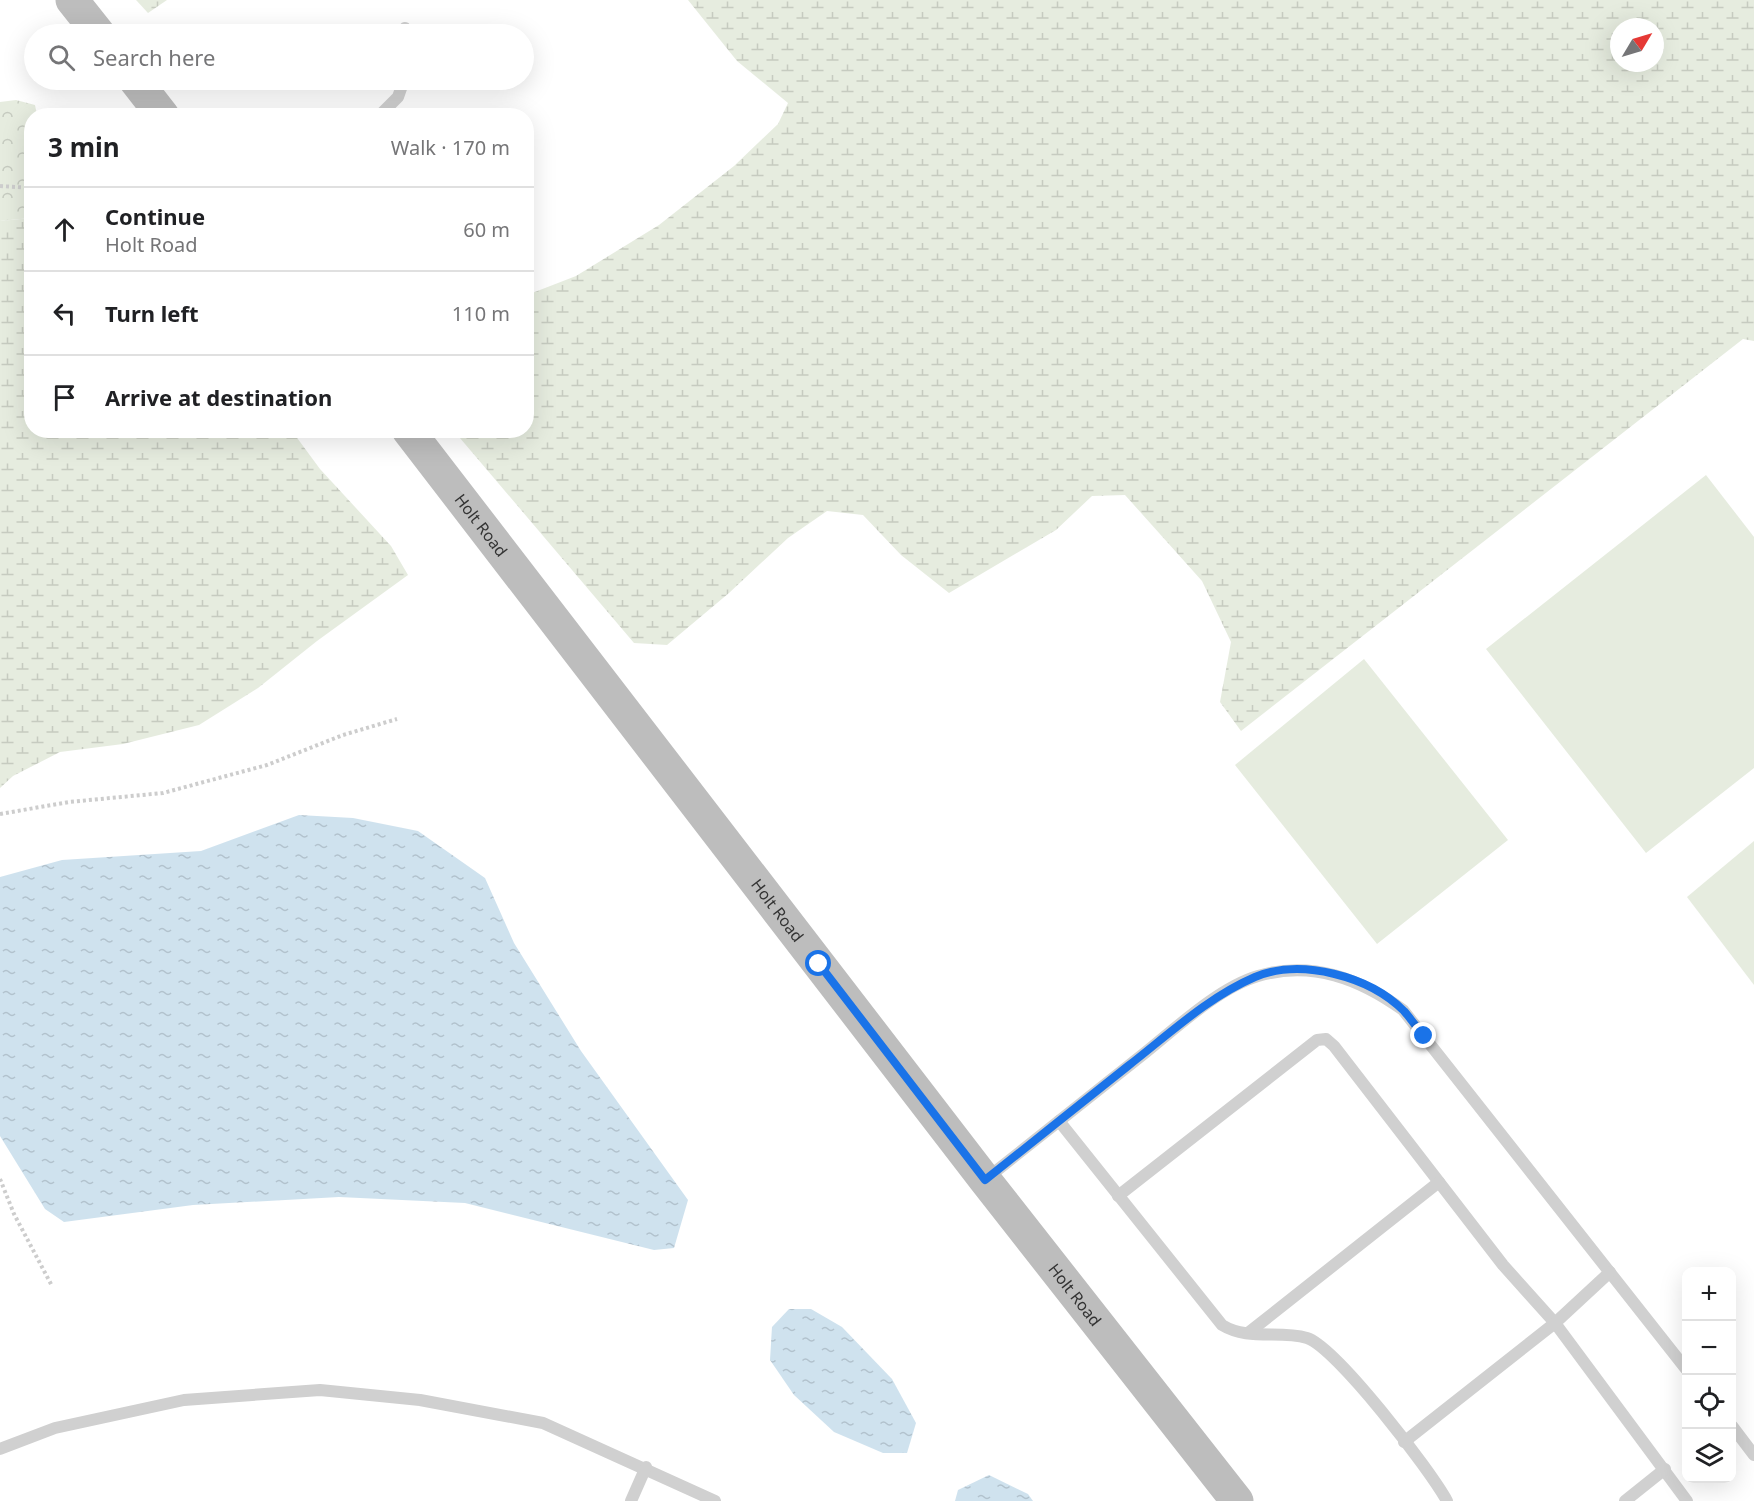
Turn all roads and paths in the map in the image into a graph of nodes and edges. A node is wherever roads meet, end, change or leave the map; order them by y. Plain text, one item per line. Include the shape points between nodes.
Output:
1 (72, 0) edge
2 (91, 24) edge
3 (143, 90) edge
4 (400, 90) edge
5 (158, 108) edge
6 (387, 108) edge
7 (0, 186) edge
8 (24, 188) edge
9 (414, 438) edge
10 (397, 718) dead end
11 (0, 814) edge
12 (1059, 1121) junction
13 (0, 1179) edge
14 (985, 1180) junction
15 (1439, 1182) junction
16 (1118, 1196) junction
17 (1610, 1272) junction
18 (52, 1286) dead end
19 (1555, 1323) junction
20 (1248, 1334) junction
21 (1682, 1364) edge
22 (1733, 1429) edge
23 (1404, 1442) junction
24 (0, 1449) edge
25 (1754, 1455) edge
26 (646, 1467) junction
27 (1665, 1470) junction
28 (631, 1501) edge
29 (715, 1501) edge
30 (1237, 1501) edge
31 (1447, 1501) edge
32 (1626, 1501) edge
33 (1687, 1501) edge

1 - 2 main road
3 - 5 main road
4 - 6 lane
7 - 8 path
9 - 14 main road, Holt Road
10 - 11 path via 267,765 163,793 69,802
12 - 14 lane
12 - 16 lane
12 - 17 lane via 1204,1007 1257,976 1317,971 1348,978 1403,1010
13 - 18 path
14 - 30 main road, Holt Road
15 - 16 lane via 1326,1039 1317,1040
15 - 19 lane via 1503,1265
15 - 20 lane
16 - 20 lane via 1222,1325 1233,1332
17 - 19 lane
17 - 21 lane
19 - 23 lane
19 - 27 lane
20 - 23 lane via 1307,1338 1320,1345 1336,1358
22 - 25 lane
23 - 31 lane
24 - 26 lane via 55,1428 184,1400 320,1390 420,1400 543,1423
26 - 28 lane
26 - 29 lane
27 - 32 lane
27 - 33 lane

